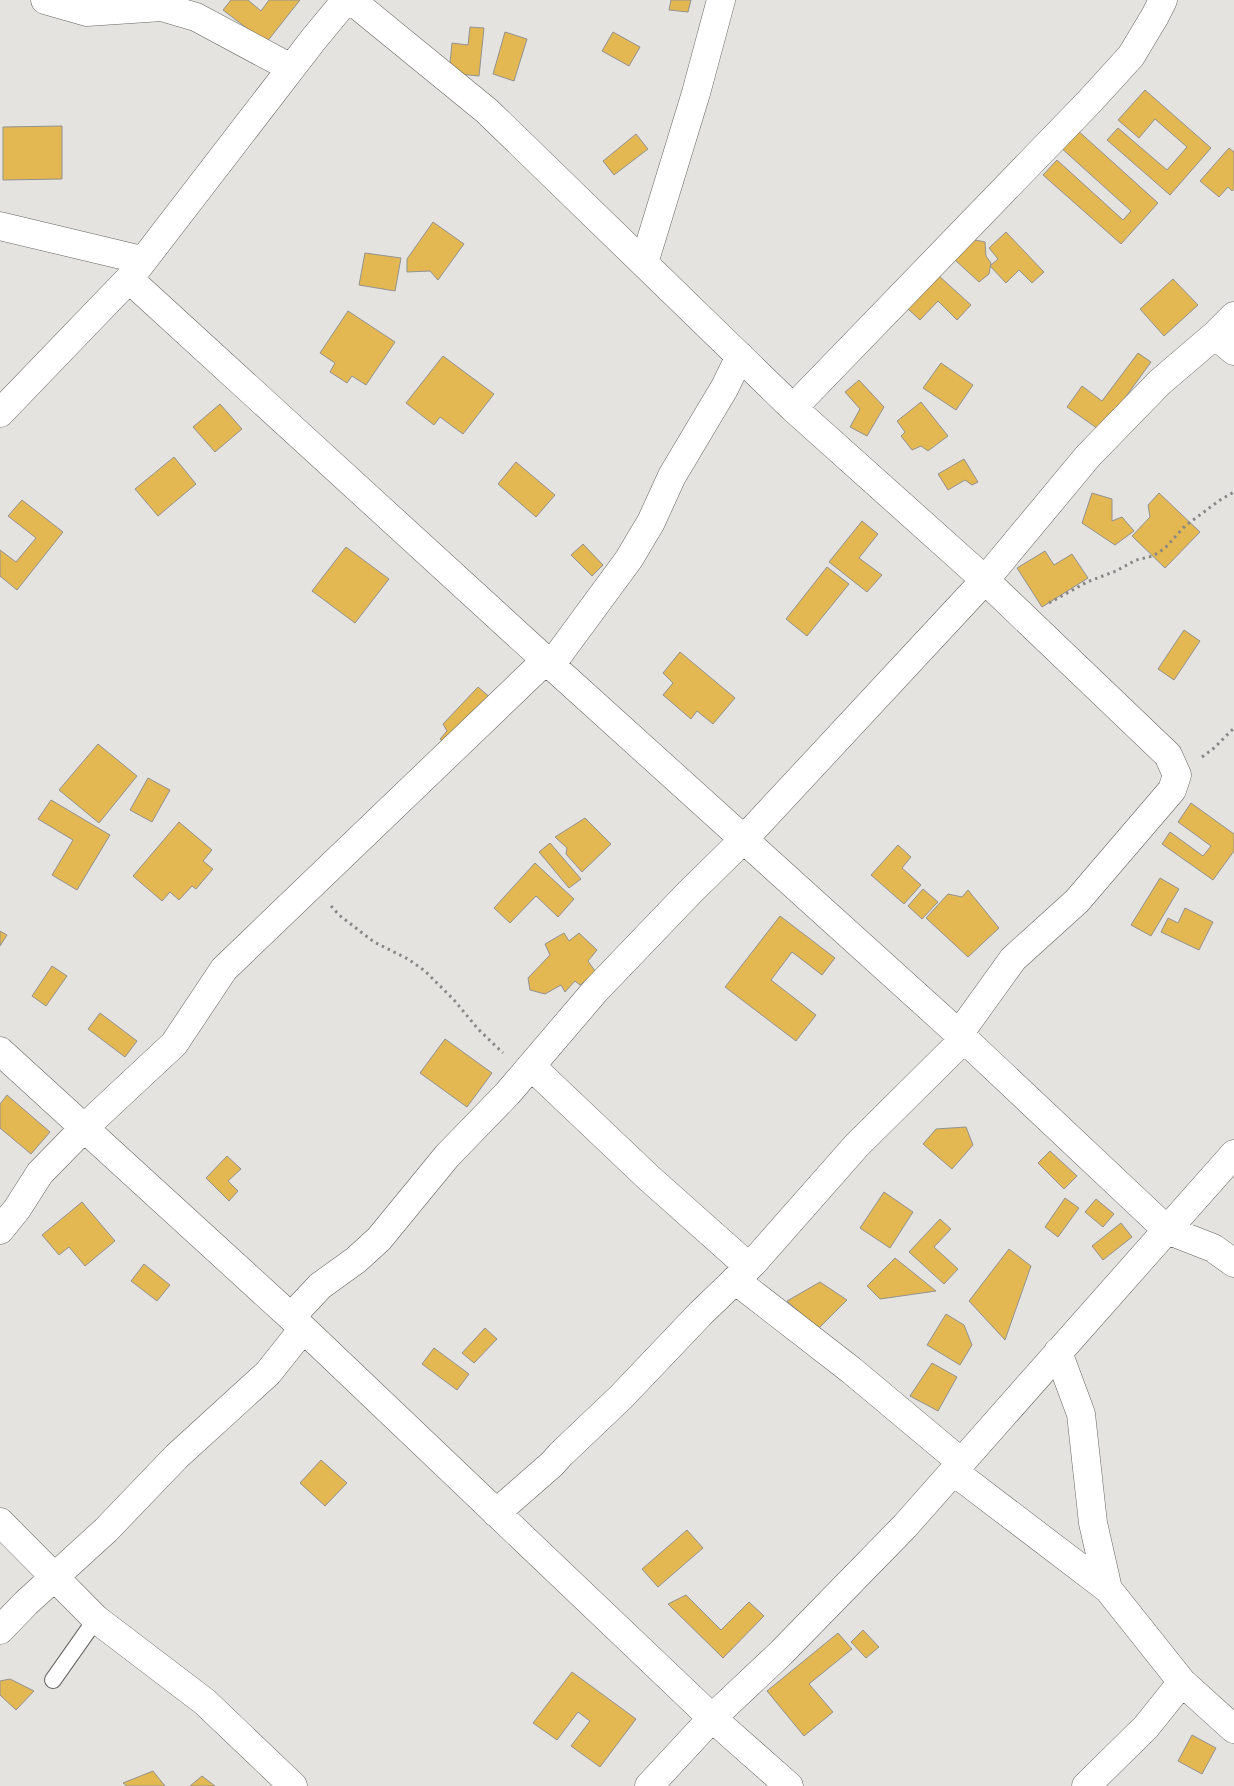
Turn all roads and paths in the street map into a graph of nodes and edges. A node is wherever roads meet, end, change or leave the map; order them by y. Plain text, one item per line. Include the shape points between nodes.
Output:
1 (45, 0) edge
2 (346, 0) edge
3 (351, 0) edge
4 (720, 0) edge
5 (1163, 0) edge
6 (291, 68) junction
7 (0, 226) edge
8 (644, 263) junction
9 (136, 270) junction
10 (1234, 316) edge
11 (1225, 343) edge
12 (740, 356) junction
13 (793, 408) junction
14 (0, 414) edge
15 (1234, 492) edge
16 (985, 580) junction
17 (1027, 619) junction
18 (548, 663) junction
19 (1234, 728) edge
20 (1177, 775) junction
21 (744, 839) junction
22 (311, 886) junction
23 (962, 1037) junction
24 (0, 1050) edge
25 (528, 1070) junction
26 (84, 1128) junction
27 (1234, 1154) edge
28 (0, 1230) edge
29 (1167, 1230) junction
30 (1234, 1263) edge
31 (742, 1274) junction
32 (297, 1323) junction
33 (1058, 1352) junction
34 (957, 1466) junction
35 (496, 1513) junction
36 (0, 1522) edge
37 (55, 1577) junction
38 (1108, 1589) junction
39 (96, 1620) junction
40 (0, 1630) edge
41 (53, 1680) dead end
42 (1182, 1682) junction
43 (712, 1718) junction
44 (1234, 1729) edge
45 (293, 1786) edge
46 (650, 1786) edge
47 (789, 1786) edge
48 (1086, 1786) edge

1 - 6 street via 87,12 162,7 196,17
2 - 6 street
3 - 8 street via 487,111
4 - 8 street via 696,93
5 - 13 street via 1131,56
6 - 9 street
7 - 9 street
8 - 12 street
9 - 14 street
9 - 18 street
10 - 11 street
11 - 16 street via 1160,382 1088,456
12 - 13 street
12 - 18 street via 629,559
13 - 16 street
15 - 17 path via 1185,526 1165,548 1152,556 1087,582 1056,598
16 - 17 street
16 - 21 street
17 - 20 street via 1168,755
18 - 21 street
18 - 22 street
19 - 20 path via 1214,748
20 - 23 street via 1172,790 1161,805 1077,901 1013,959
21 - 23 street
21 - 25 street via 595,991
22 - 25 path via 339,915 374,942 424,970 478,1029
22 - 26 street via 224,969 174,1044
23 - 29 street
23 - 31 street via 857,1145
24 - 26 street
25 - 31 street via 649,1178
25 - 32 street via 447,1156 379,1239 320,1286
26 - 28 street via 40,1173
26 - 32 street
27 - 29 street
29 - 30 street via 1213,1248
29 - 33 street
31 - 34 street
31 - 35 street via 552,1464
32 - 35 street
32 - 37 street via 268,1373 177,1456 106,1530
33 - 34 street
33 - 38 street via 1081,1414 1093,1523
34 - 38 street
34 - 43 street via 898,1533 781,1653
35 - 43 street
36 - 37 street
37 - 39 street
37 - 40 street
38 - 42 street
39 - 41 lane
39 - 45 street via 205,1702
42 - 44 street
42 - 48 street via 1146,1727
43 - 46 street
43 - 47 street

